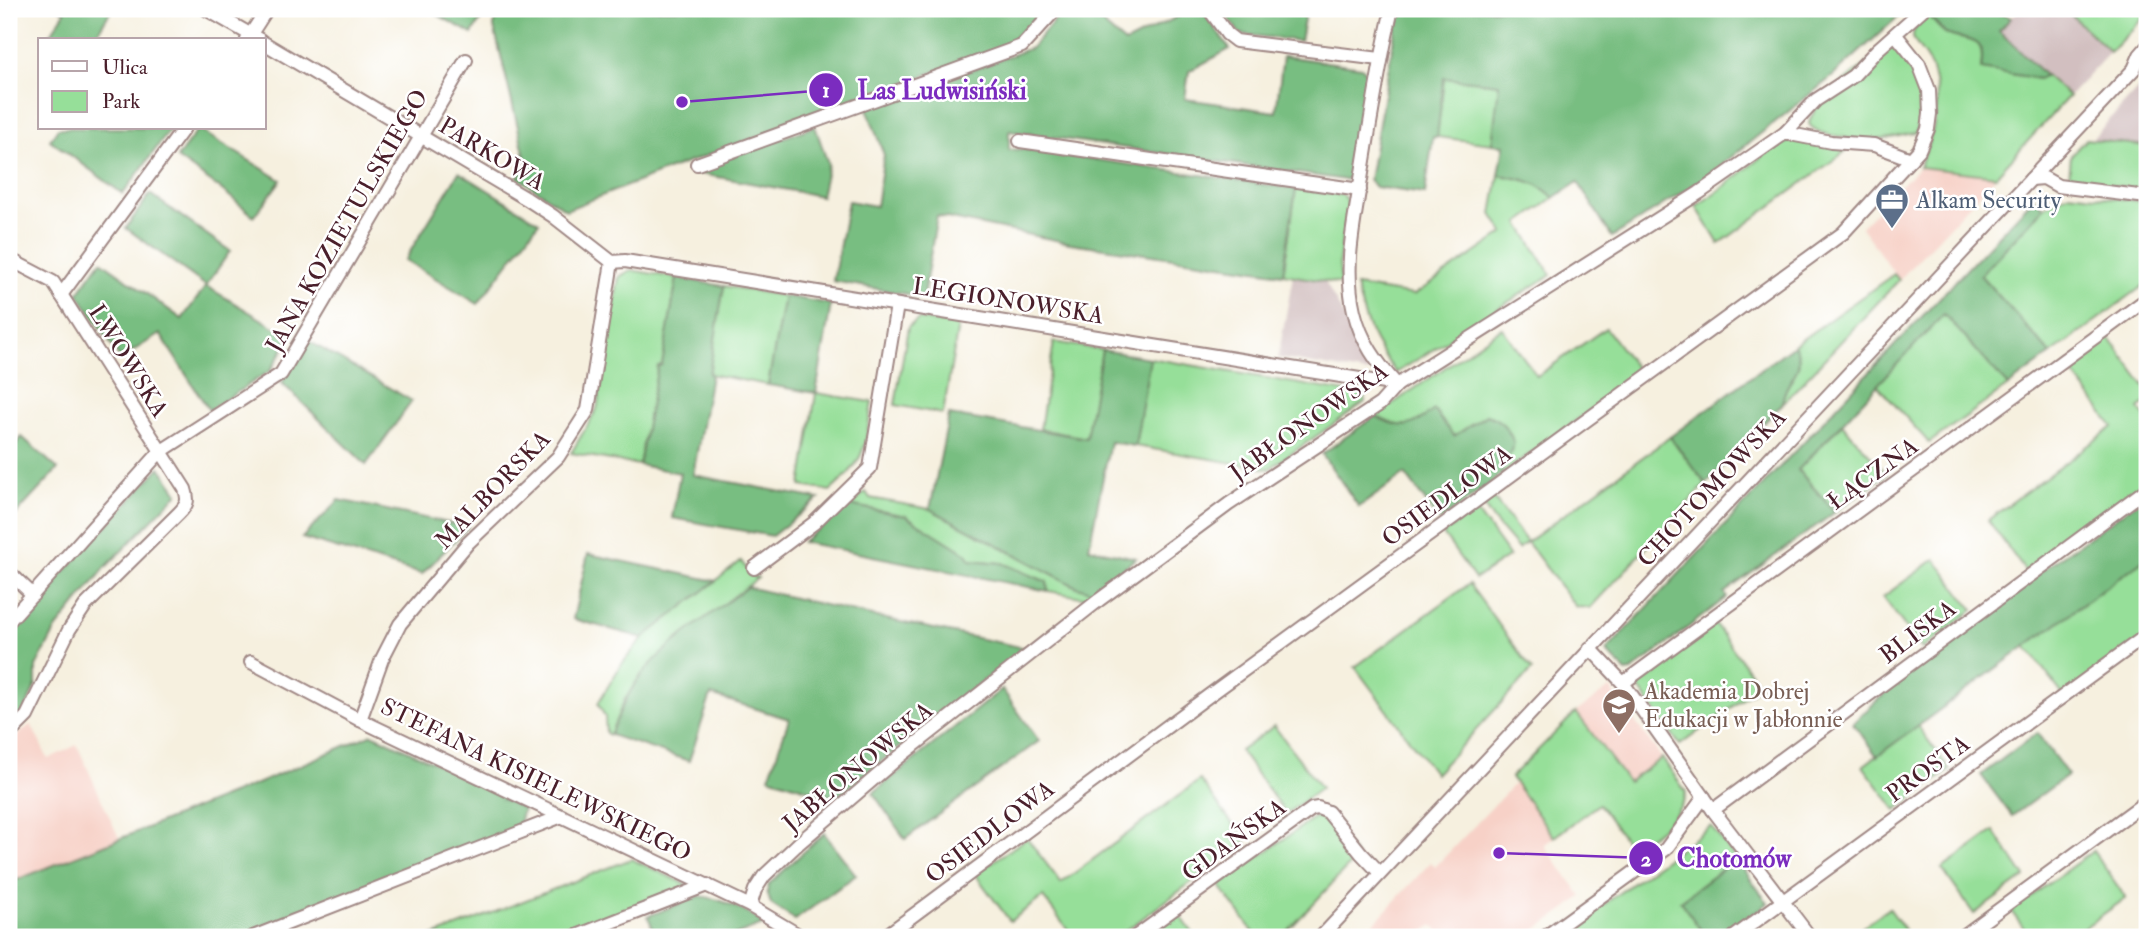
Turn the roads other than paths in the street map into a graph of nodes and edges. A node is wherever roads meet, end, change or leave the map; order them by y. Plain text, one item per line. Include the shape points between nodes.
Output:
1 (12, 9) edge
2 (206, 9) edge
3 (267, 9) edge
4 (1056, 9) edge
5 (1209, 9) edge
6 (1392, 9) edge
7 (1923, 9) edge
8 (9, 13) edge
9 (1896, 35) junction
10 (253, 38) edge
11 (266, 44) edge
12 (2147, 47) edge
13 (1380, 59) junction
14 (466, 60) dead end
15 (2147, 62) edge
16 (2134, 69) junction
17 (183, 130) edge
18 (1784, 133) junction
19 (421, 135) junction
20 (1020, 141) dead end
21 (1911, 159) junction
22 (697, 164) dead end
23 (2031, 179) junction
24 (1360, 190) junction
25 (2147, 197) edge
26 (9, 260) edge
27 (612, 262) junction
28 (61, 295) junction
29 (2147, 299) edge
30 (897, 305) junction
31 (1397, 384) junction
32 (160, 452) junction
33 (2147, 489) edge
34 (754, 568) dead end
35 (9, 572) edge
36 (33, 595) junction
37 (9, 621) edge
38 (2147, 635) edge
39 (1590, 648) junction
40 (251, 662) dead end
41 (1623, 683) junction
42 (360, 720) junction
43 (9, 734) edge
44 (1704, 797) junction
45 (2147, 801) edge
46 (1713, 810) junction
47 (562, 816) junction
48 (1380, 873) junction
49 (707, 885) junction
50 (1784, 901) junction
51 (750, 906) junction
52 (253, 937) edge
53 (574, 937) edge
54 (802, 937) edge
55 (884, 937) edge
56 (1135, 937) edge
57 (1321, 937) edge
58 (1545, 937) edge
59 (1734, 937) edge
60 (1810, 937) edge
61 (1962, 937) edge

1 - 8 street
2 - 10 street
3 - 10 street
4 - 22 street via 1022,46
5 - 13 street via 1236,41
6 - 13 street
7 - 9 street, JABŁONOWSKA
9 - 18 street, JABŁONOWSKA via 1853,76 1816,100
9 - 21 street, OSIEDLOWA via 1919,64 1929,90 1928,129
11 - 19 street, PARKOWA
12 - 16 street, CHOTOMOWSKA
13 - 24 street
14 - 19 street, JANA KOZIETULSKIEGO
15 - 16 street, CHOTOMOWSKA
16 - 23 street, CHOTOMOWSKA
17 - 28 street
18 - 21 street via 1874,145
18 - 31 street, JABŁONOWSKA via 1699,193
19 - 27 street, PARKOWA via 553,216
19 - 32 street, JANA KOZIETULSKIEGO via 281,374
20 - 24 street
21 - 55 street, OSIEDLOWA via 1843,233
23 - 25 street
23 - 39 street, CHOTOMOWSKA
24 - 31 street via 1349,252 1354,311 1371,353
26 - 28 street, LWOWSKA via 53,282
27 - 30 street, LEGIONOWSKA
27 - 42 street, MALBORSKA via 588,411 558,457 468,543 400,624
28 - 32 street, LWOWSKA
29 - 41 street, ŁĄCZNA
30 - 31 street, LEGIONOWSKA
30 - 34 street via 870,468 814,523
31 - 51 street, JABŁONOWSKA via 1380,404 1229,504 1099,600 898,758 764,876
32 - 36 street, JANA KOZIETULSKIEGO
32 - 43 street, LWOWSKA via 185,489 186,506 85,606 27,716
33 - 46 street, BLISKA
35 - 36 street
36 - 37 street, JANA KOZIETULSKIEGO
38 - 50 street, PROSTA
39 - 41 street
39 - 48 street, CHOTOMOWSKA
40 - 42 street, STEFANA KISIELEWSKIEGO
41 - 44 street
42 - 47 street, STEFANA KISIELEWSKIEGO
44 - 46 street
44 - 58 street via 1666,849
45 - 61 street
46 - 50 street
47 - 49 street, STEFANA KISIELEWSKIEGO
47 - 52 street
48 - 56 street, GDAŃSKA via 1328,812 1312,809
48 - 57 street, CHOTOMOWSKA
49 - 51 street, STEFANA KISIELEWSKIEGO
49 - 53 street
50 - 59 street, PROSTA
50 - 60 street
51 - 54 street, STEFANA KISIELEWSKIEGO

